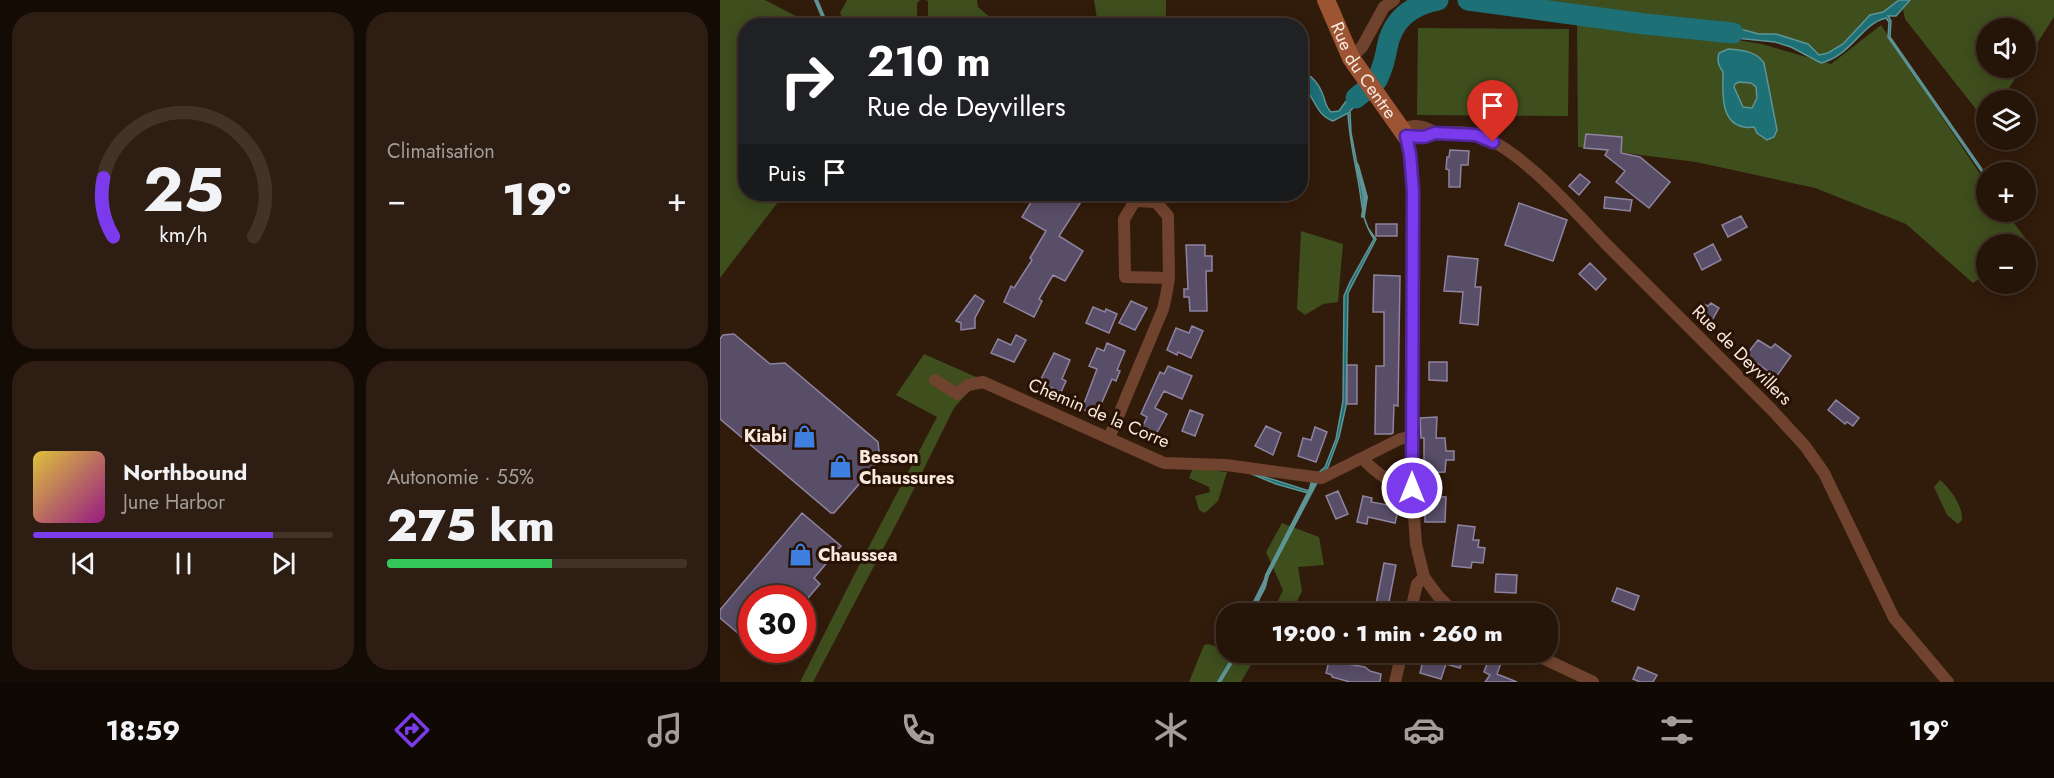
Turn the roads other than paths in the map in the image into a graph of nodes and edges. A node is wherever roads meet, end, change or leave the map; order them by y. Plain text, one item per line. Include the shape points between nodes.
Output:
1 (1326, 0) edge
2 (1394, 0) edge
3 (1351, 58) junction
4 (1403, 133) junction
5 (1169, 278) junction
6 (935, 380) dead end
7 (1413, 436) junction
8 (1109, 438) junction
9 (1362, 458) junction
10 (1412, 488) junction
11 (1424, 577) junction
12 (1413, 603) edge
13 (1445, 603) edge
14 (1399, 663) edge
15 (1553, 663) edge
16 (1395, 682) edge
17 (1593, 682) edge
18 (1948, 682) edge

1 - 3 street, Rue du Centre
2 - 3 street via 1384,7 1362,47
3 - 4 street, Rue du Centre
4 - 7 street via 1413,185
4 - 18 street, Rue de Deyvillers via 1415,125 1435,133 1476,135 1501,145 1543,180 1805,446 1824,473 1894,618
5 - 5 street via 1168,216 1156,202 1135,201 1124,219 1125,277
5 - 8 street via 1163,309
6 - 8 street, Chemin de la Corre via 957,394 968,384 983,382
7 - 9 street, Chemin de la Corre
7 - 10 street
8 - 9 street, Chemin de la Corre via 1164,463 1226,465 1316,478
9 - 10 street via 1377,474
10 - 11 street via 1416,544
11 - 12 street via 1417,584
11 - 13 street
14 - 16 street
15 - 17 street

